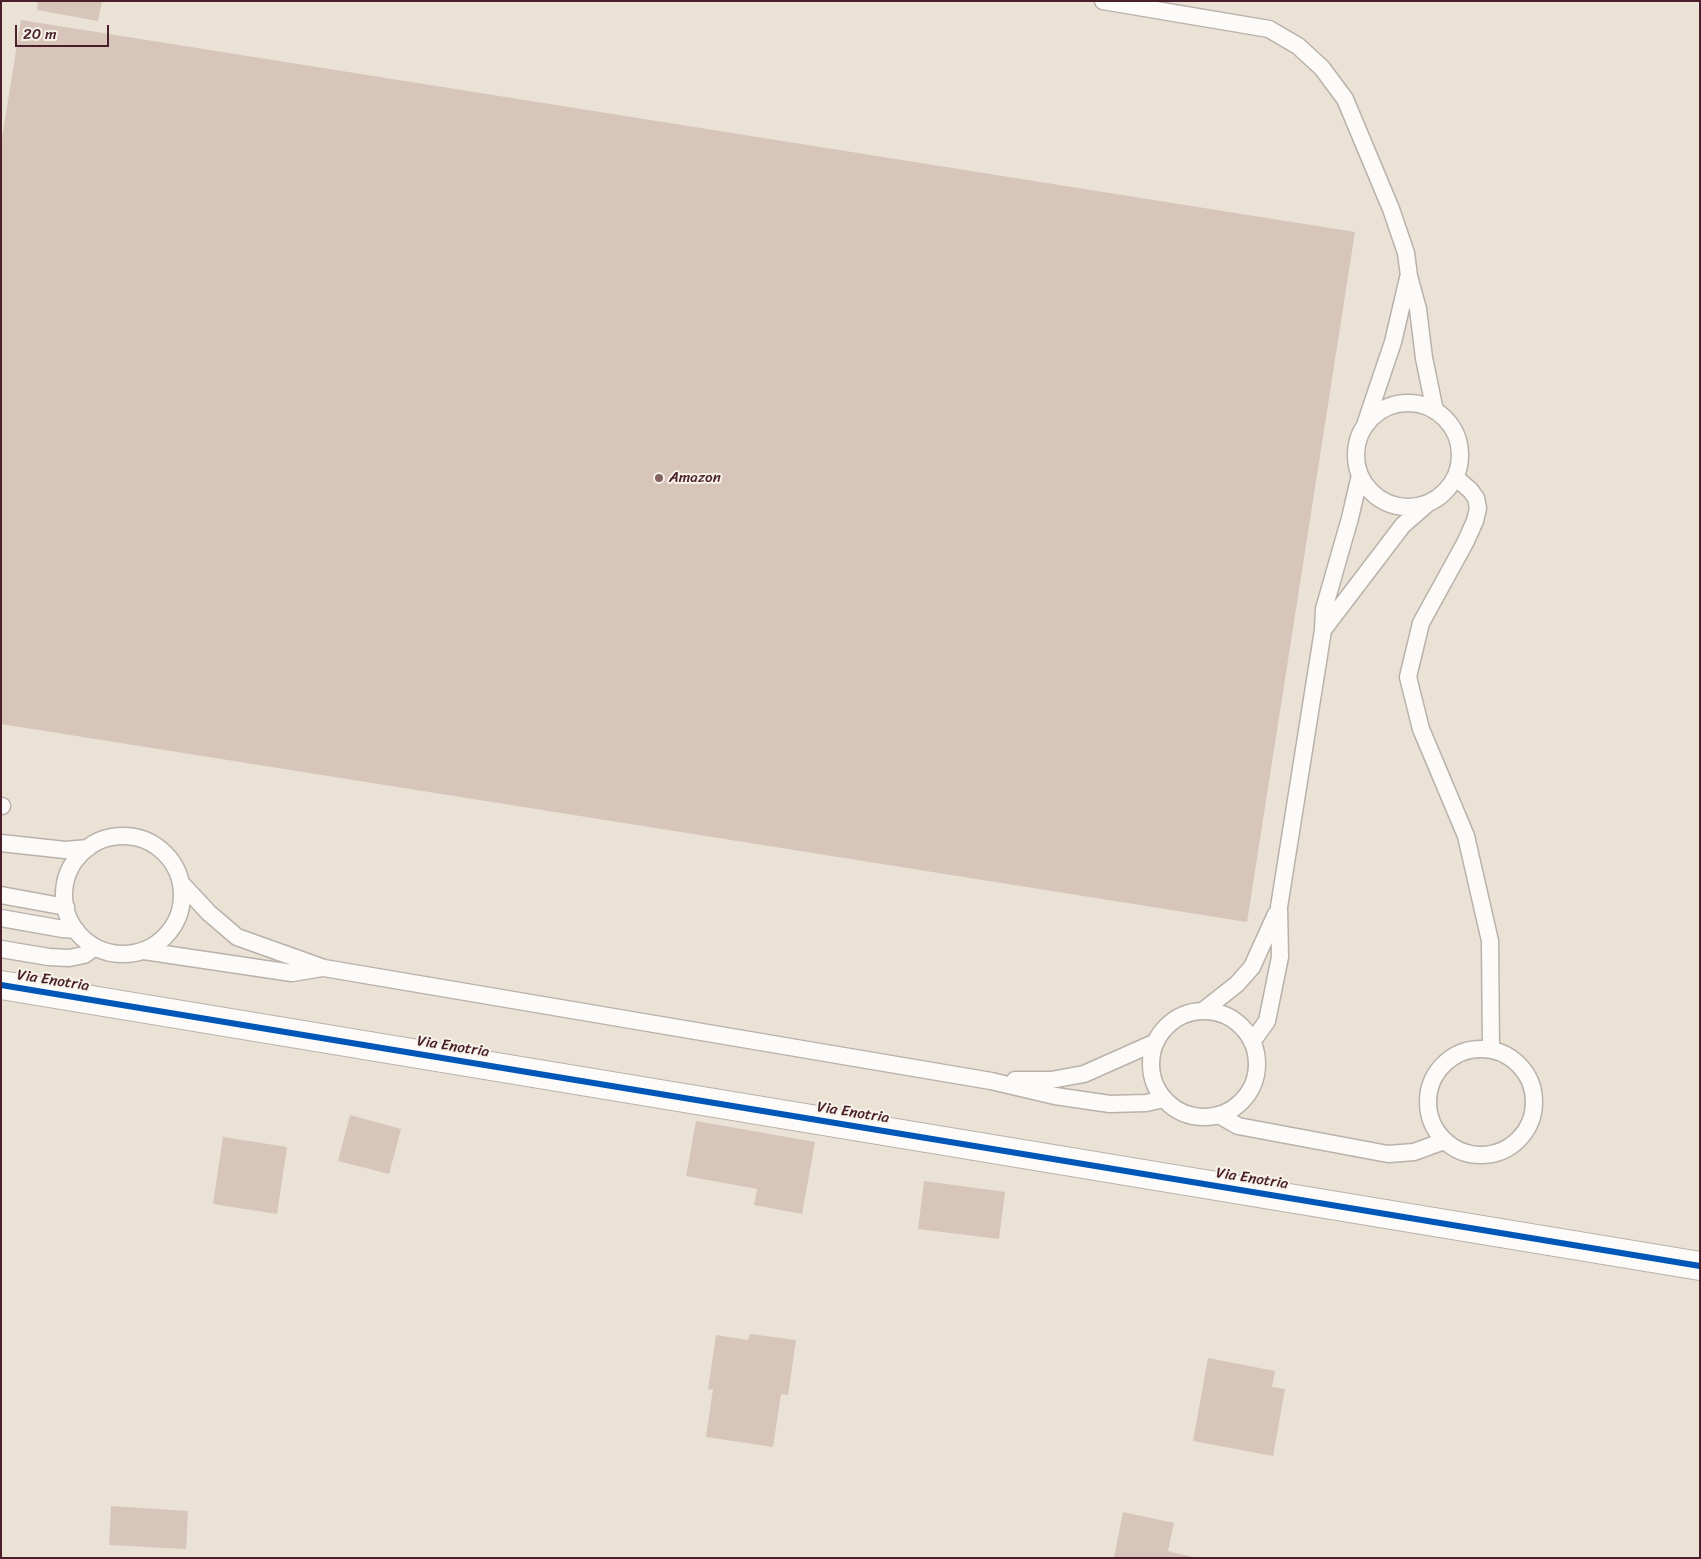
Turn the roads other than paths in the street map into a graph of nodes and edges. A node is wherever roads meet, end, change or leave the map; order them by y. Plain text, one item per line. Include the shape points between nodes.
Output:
1 (1103, 1) edge
2 (1409, 276) junction
3 (1435, 411) junction
4 (1363, 428) junction
5 (1360, 475) junction
6 (1455, 477) junction
7 (1428, 504) junction
8 (1323, 630) junction
9 (1, 843) edge
10 (88, 848) junction
11 (181, 883) junction
12 (1, 895) edge
13 (66, 907) junction
14 (1279, 907) junction
15 (1, 918) edge
16 (76, 930) junction
17 (95, 947) junction
18 (1, 949) edge
19 (144, 951) junction
20 (324, 968) junction
21 (1, 985) edge
22 (1204, 1010) junction
23 (1156, 1042) junction
24 (1252, 1042) junction
25 (1491, 1049) junction
26 (991, 1081) junction
27 (1164, 1099) junction
28 (1219, 1115) junction
29 (1444, 1141) junction
30 (1700, 1266) edge

1 - 2 lane via 1269,29 1298,46 1322,68 1345,99 1387,200 1406,253
2 - 3 lane via 1418,309
2 - 4 lane via 1393,342
3 - 4 lane via 1420,404 1404,403 1374,415
3 - 6 lane via 1456,435 1460,451
4 - 5 lane via 1357,443
5 - 7 lane via 1368,489 1381,500 1396,506
5 - 8 lane via 1324,610
6 - 7 lane via 1442,495
6 - 25 lane via 1476,498 1475,521 1421,623 1408,677 1421,728 1466,836 1490,941
7 - 8 lane via 1403,525
8 - 14 lane
9 - 10 lane via 65,850
10 - 11 lane via 119,836 152,844 166,854
10 - 13 lane via 76,859 68,874 64,891
11 - 19 lane via 182,900 170,931
11 - 20 lane via 237,938
12 - 13 lane
13 - 16 lane
14 - 22 lane via 1252,968
14 - 24 lane via 1280,958 1267,1021
15 - 16 lane
16 - 17 lane
17 - 18 lane via 84,955 69,958
17 - 19 lane via 111,953
19 - 20 lane via 292,973
20 - 26 lane
21 - 30 street, Via Enotria
22 - 23 lane via 1175,1019
22 - 24 lane via 1233,1019
23 - 26 lane via 1084,1074 1051,1080
23 - 27 lane via 1152,1071
24 - 28 lane via 1257,1056 1252,1086 1233,1108
25 - 29 lane via 1461,1052 1437,1071 1430,1085 1429,1114
25 - 29 lane via 1505,1054 1527,1075 1533,1089 1531,1119 1514,1143 1487,1155 1472,1154
26 - 27 lane via 1055,1096 1110,1104
27 - 28 lane via 1189,1115
28 - 29 lane via 1238,1126 1388,1154 1414,1152

